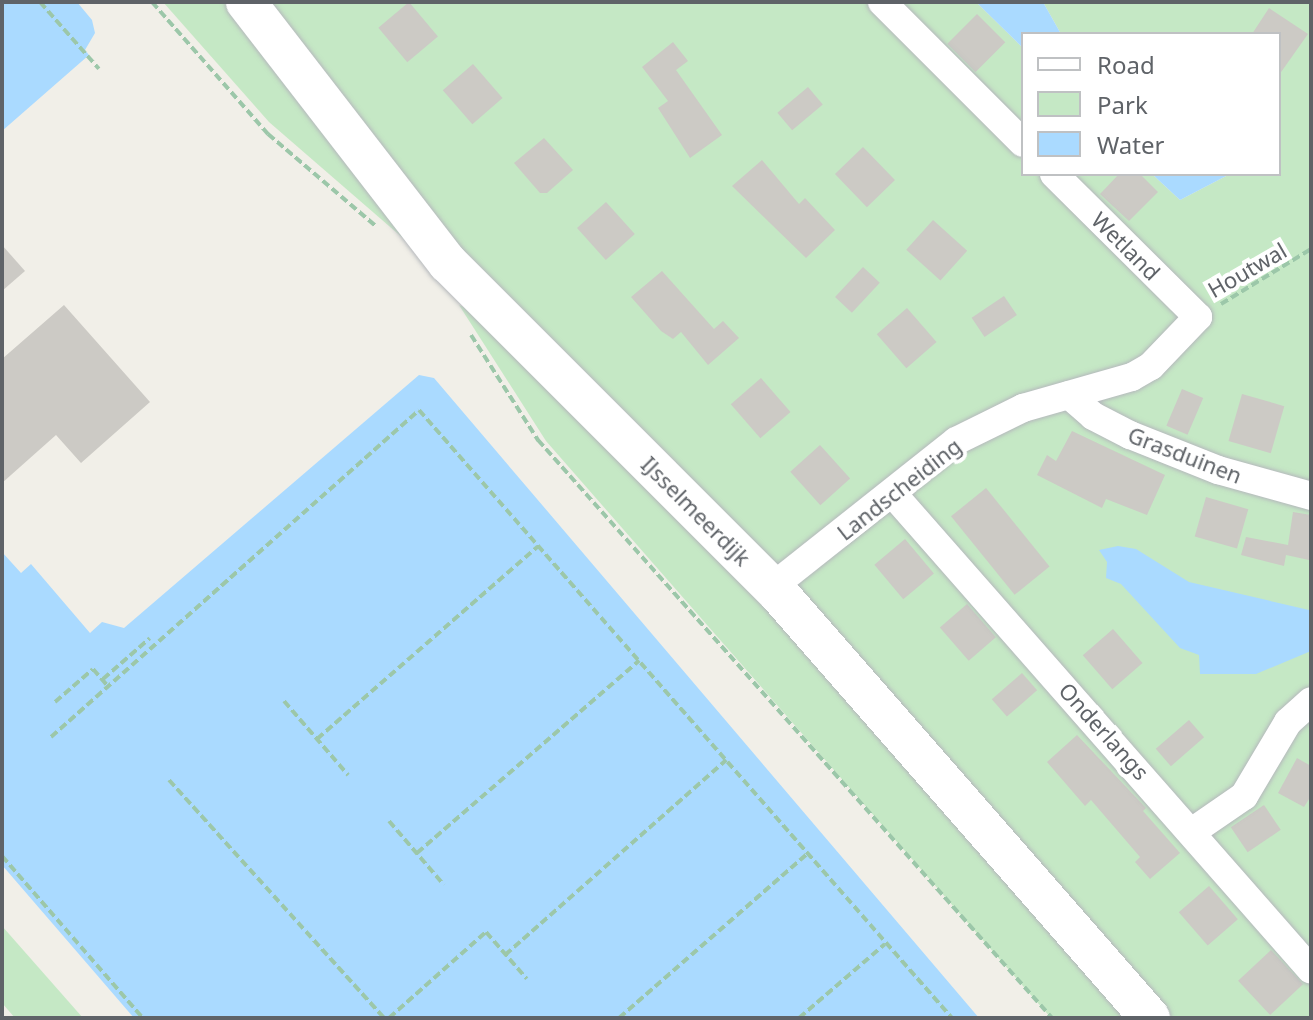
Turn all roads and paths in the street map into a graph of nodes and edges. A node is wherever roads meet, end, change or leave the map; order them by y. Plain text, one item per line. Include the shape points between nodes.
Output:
1 (40, 2) edge
2 (152, 2) edge
3 (246, 2) edge
4 (882, 2) edge
5 (99, 69) dead end
6 (1021, 141) edge
7 (1056, 176) edge
8 (380, 229) dead end
9 (1311, 249) edge
10 (1198, 317) junction
11 (470, 332) dead end
12 (1069, 395) junction
13 (893, 494) junction
14 (1311, 496) edge
15 (538, 546) junction
16 (772, 587) junction
17 (150, 638) dead end
18 (639, 661) junction
19 (103, 679) junction
20 (108, 686) junction
21 (284, 701) dead end
22 (1311, 701) edge
23 (55, 702) dead end
24 (51, 737) dead end
25 (317, 739) junction
26 (726, 760) junction
27 (348, 775) dead end
28 (169, 780) dead end
29 (389, 821) dead end
30 (1193, 831) junction
31 (417, 853) junction
32 (808, 853) junction
33 (2, 856) edge
34 (444, 885) dead end
35 (886, 943) junction
36 (505, 955) junction
37 (1311, 970) edge
38 (527, 979) dead end
39 (143, 1018) edge
40 (386, 1018) edge
41 (619, 1018) edge
42 (799, 1018) edge
43 (952, 1018) edge
44 (1052, 1018) edge
45 (1150, 1018) edge

1 - 5 path
2 - 8 path via 268,134
3 - 16 street, IJsselmeerdijk via 448,263
4 - 6 street
7 - 10 street, Wetland
9 - 10 path, Houtwal
10 - 12 street, Landscheiding via 1151,366 1132,377
11 - 44 path via 538,440
12 - 13 street, Landscheiding via 1023,408 956,441
12 - 14 street, Grasduinen via 1093,416 1130,435 1218,470
13 - 16 street, Landscheiding
13 - 30 street, Onderlangs
15 - 18 path
15 - 20 path via 419,410
15 - 25 path
16 - 45 street, IJsselmeerdijk
17 - 19 path
18 - 26 path
18 - 31 path
19 - 20 path
19 - 23 path via 93,669
20 - 24 path
21 - 25 path
22 - 30 street via 1288,722 1244,796
25 - 27 path
26 - 32 path
26 - 36 path
28 - 40 path
29 - 31 path
30 - 37 street, Onderlangs
31 - 34 path
32 - 35 path
32 - 41 path
33 - 39 path
35 - 42 path
35 - 43 path
36 - 38 path
36 - 40 path via 486,932

